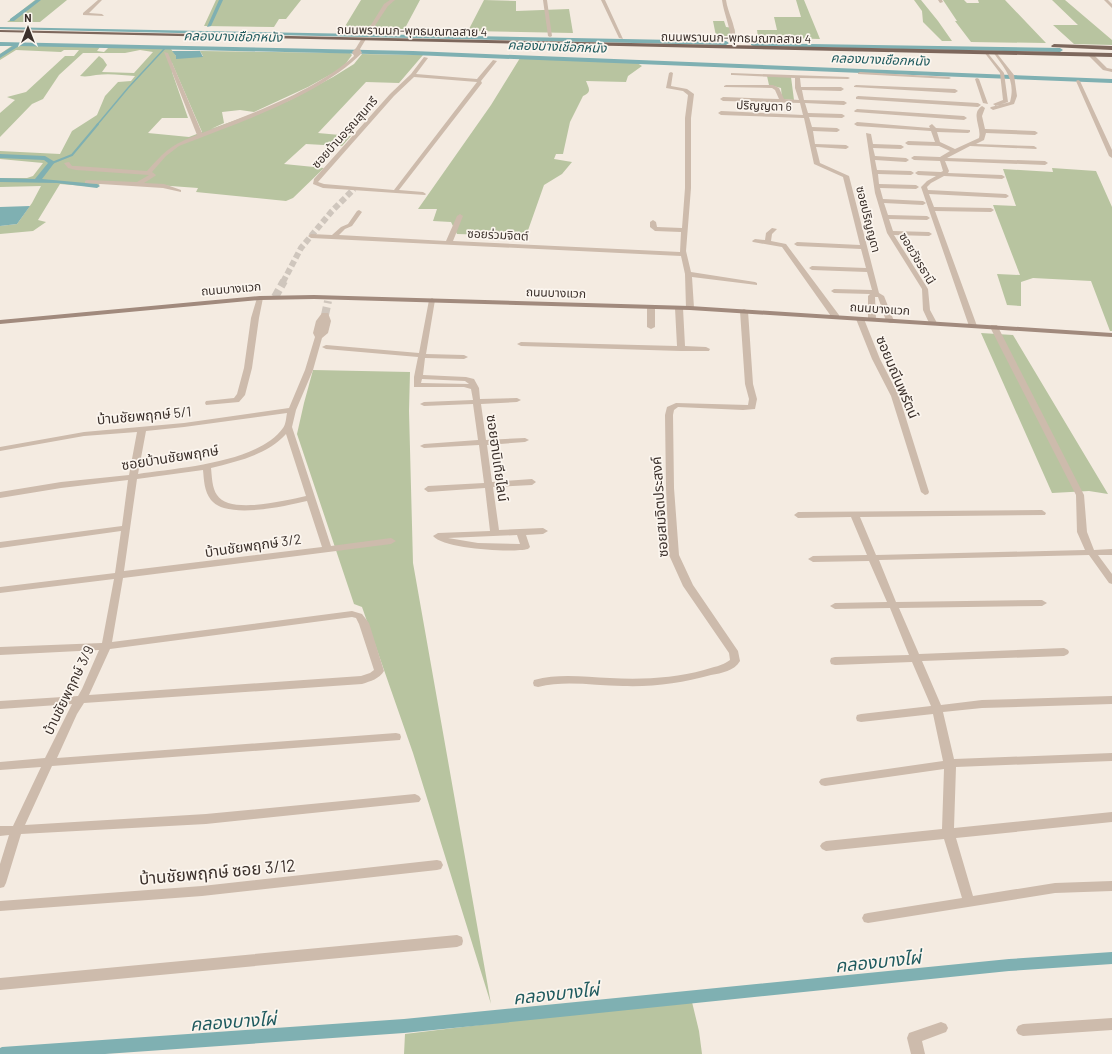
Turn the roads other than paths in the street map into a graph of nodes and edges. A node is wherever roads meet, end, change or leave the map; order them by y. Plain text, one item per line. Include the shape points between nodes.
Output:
1 (100, 0) edge
2 (393, 0) edge
3 (545, 0) edge
4 (603, 0) edge
5 (724, 0) edge
6 (1109, 2) edge
7 (1112, 7) edge
8 (102, 15) dead end
9 (0, 25) edge
10 (110, 27) dead end
11 (117, 27) dead end
12 (125, 28) dead end
13 (0, 31) edge
14 (360, 32) dead end
15 (368, 32) junction
16 (375, 33) dead end
17 (543, 36) dead end
18 (550, 36) junction
19 (558, 36) dead end
20 (613, 37) dead end
21 (621, 38) junction
22 (628, 38) dead end
23 (364, 39) junction
24 (726, 40) dead end
25 (736, 40) junction
26 (1048, 46) dead end
27 (740, 47) junction
28 (1064, 47) junction
29 (1087, 47) junction
30 (1112, 48) edge
31 (986, 52) junction
32 (995, 52) junction
33 (166, 53) dead end
34 (1071, 54) junction
35 (1091, 54) junction
36 (1111, 55) edge
37 (426, 58) dead end
38 (495, 61) dead end
39 (1112, 71) edge
40 (671, 72) dead end
41 (860, 73) dead end
42 (733, 74) dead end
43 (413, 75) junction
44 (797, 76) junction
45 (918, 76) junction
46 (848, 78) dead end
47 (949, 78) dead end
48 (977, 79) dead end
49 (478, 81) junction
50 (1078, 81) dead end
51 (726, 86) dead end
52 (856, 86) dead end
53 (798, 88) junction
54 (841, 89) dead end
55 (922, 90) junction
56 (955, 91) dead end
57 (858, 98) dead end
58 (723, 99) dead end
59 (782, 101) junction
60 (801, 102) junction
61 (844, 103) dead end
62 (926, 103) junction
63 (986, 106) junction
64 (857, 111) dead end
65 (721, 114) dead end
66 (806, 116) junction
67 (842, 116) dead end
68 (929, 116) junction
69 (964, 118) dead end
70 (857, 124) dead end
71 (809, 129) junction
72 (837, 130) dead end
73 (933, 130) junction
74 (968, 131) dead end
75 (983, 132) junction
76 (1034, 133) dead end
77 (868, 134) dead end
78 (200, 135) junction
79 (908, 143) dead end
80 (939, 144) junction
81 (812, 145) junction
82 (971, 145) junction
83 (846, 146) dead end
84 (870, 146) junction
85 (901, 146) dead end
86 (1034, 148) dead end
87 (955, 150) junction
88 (1112, 156) edge
89 (873, 158) junction
90 (914, 158) dead end
91 (942, 159) junction
92 (906, 160) dead end
93 (66, 163) dead end
94 (1045, 163) dead end
95 (876, 172) junction
96 (149, 173) junction
97 (943, 174) junction
98 (1002, 177) dead end
99 (87, 182) dead end
100 (138, 184) junction
101 (876, 186) junction
102 (916, 187) dead end
103 (179, 191) dead end
104 (395, 192) junction
105 (926, 192) junction
106 (423, 194) dead end
107 (1006, 196) dead end
108 (881, 201) junction
109 (923, 203) dead end
110 (932, 208) junction
111 (991, 210) dead end
112 (360, 212) dead end
113 (460, 216) dead end
114 (886, 217) junction
115 (927, 218) dead end
116 (652, 222) dead end
117 (774, 229) dead end
118 (684, 230) junction
119 (890, 233) junction
120 (929, 234) dead end
121 (311, 236) dead end
122 (334, 237) junction
123 (449, 242) junction
124 (755, 242) dead end
125 (768, 243) junction
126 (797, 244) dead end
127 (865, 248) junction
128 (683, 254) junction
129 (812, 268) dead end
130 (870, 270) junction
131 (688, 274) junction
132 (755, 284) dead end
133 (834, 291) dead end
134 (876, 293) junction
135 (260, 298) junction
136 (432, 300) junction
137 (651, 307) junction
138 (679, 308) junction
139 (690, 308) junction
140 (744, 311) junction
141 (325, 316) tunnel mouth
142 (836, 317) junction
143 (860, 319) junction
144 (872, 319) junction
145 (890, 321) junction
146 (0, 322) edge
147 (933, 323) junction
148 (973, 326) junction
149 (651, 327) dead end
150 (994, 327) junction
151 (1112, 335) edge
152 (521, 344) dead end
153 (326, 347) dead end
154 (681, 349) junction
155 (706, 349) dead end
156 (422, 356) junction
157 (464, 357) dead end
158 (517, 400) dead end
159 (477, 402) junction
160 (209, 403) dead end
161 (424, 404) dead end
162 (292, 410) junction
163 (288, 427) junction
164 (142, 429) junction
165 (525, 440) dead end
166 (483, 442) junction
167 (424, 446) dead end
168 (0, 448) edge
169 (207, 467) junction
170 (133, 477) junction
171 (532, 482) dead end
172 (489, 485) junction
173 (428, 490) dead end
174 (925, 492) dead end
175 (0, 495) edge
176 (311, 498) junction
177 (854, 514) junction
178 (1042, 514) dead end
179 (798, 515) dead end
180 (126, 528) junction
181 (543, 531) dead end
182 (495, 532) junction
183 (521, 532) junction
184 (391, 541) dead end
185 (0, 545) edge
186 (328, 549) junction
187 (1112, 552) edge
188 (1091, 553) junction
189 (872, 558) junction
190 (813, 559) dead end
191 (119, 576) junction
192 (1112, 581) edge
193 (0, 590) edge
194 (1042, 603) dead end
195 (834, 606) dead end
196 (893, 606) junction
197 (106, 646) junction
198 (0, 651) edge
199 (1064, 652) dead end
200 (915, 658) junction
201 (835, 661) dead end
202 (538, 683) dead end
203 (80, 700) junction
204 (1112, 700) edge
205 (0, 705) edge
206 (937, 708) junction
207 (861, 718) dead end
208 (396, 737) dead end
209 (1112, 757) edge
210 (48, 762) junction
211 (949, 764) junction
212 (0, 766) edge
213 (825, 782) dead end
214 (415, 799) dead end
215 (1112, 817) edge
216 (17, 830) junction
217 (0, 831) edge
218 (948, 833) junction
219 (826, 846) dead end
220 (437, 865) dead end
221 (0, 883) edge
222 (1112, 886) edge
223 (969, 902) junction
224 (0, 906) edge
225 (868, 918) dead end
226 (457, 941) dead end
227 (0, 984) edge
228 (1112, 1024) edge
229 (941, 1028) dead end
230 (1023, 1030) dead end
231 (918, 1054) edge

1 - 8 street via 85,14
2 - 15 street via 386,5
3 - 18 street
4 - 21 street
5 - 25 street
6 - 7 street
9 - 10 main road
11 - 12 main road
13 - 23 main road, ถนนพรานนก-พุทธมณฑลสาย 4
14 - 15 main road, ถนนพรานนก-พุทธมณฑลสาย 4
15 - 16 main road, ถนนพรานนก-พุทธมณฑลสาย 4
17 - 18 main road
18 - 19 main road
20 - 21 main road
21 - 22 main road
23 - 27 main road, ถนนพรานนก-พุทธมณฑลสาย 4
23 - 78 street via 357,53 342,70 280,104
24 - 25 main road, ถนนพรานนก-พุทธมณฑลสาย 4
25 - 27 main road
26 - 28 main road
27 - 31 main road, ถนนพรานนก-พุทธมณฑลสาย 4
28 - 29 main road
28 - 34 main road via 1073,50
29 - 30 main road
29 - 35 main road via 1080,50
31 - 32 main road, ถนนพรานนก-พุทธมณฑลสาย 4
31 - 63 street via 1002,74 1006,101
32 - 34 main road, ถนนพรานนก-พุทธมณฑลสาย 4
32 - 63 street via 1012,75 1014,101 1006,106
33 - 78 street
34 - 35 main road, ถนนพรานนก-พุทธมณฑลสาย 4
35 - 36 main road, ถนนพรานนก-พุทธมณฑลสาย 4
35 - 39 street via 1105,68
37 - 43 street, ซอยบ้านอรุณสุนทรี
38 - 49 street
40 - 118 street via 668,88 686,90 691,94
41 - 45 street
42 - 44 street
43 - 49 street
43 - 104 street, ซอยบ้านอรุณสุนทรี via 392,95 315,183 323,186
44 - 46 street
44 - 53 street, ซอยปริญญดา
45 - 47 street
45 - 55 street
48 - 63 street
49 - 104 street via 478,86
50 - 88 street
51 - 59 street via 773,87 777,89
52 - 55 street
53 - 54 street
53 - 60 street, ซอยปริญญดา
55 - 56 street
55 - 62 street
57 - 62 street
58 - 59 street
59 - 60 street
60 - 61 street
60 - 66 street, ซอยปริญญดา
62 - 63 street
62 - 68 street
63 - 75 street via 978,113
64 - 68 street
65 - 66 street, ปริญญดา 6
66 - 67 street, ปริญญดา 6
66 - 71 street, ซอยปริญญดา
68 - 69 street
68 - 73 street
70 - 73 street
71 - 72 street
71 - 81 street, ซอยปริญญดา
73 - 74 street
73 - 80 street
75 - 76 street
75 - 82 street via 982,139
77 - 84 street, ซอยวัชรธานี
78 - 96 street via 170,150
79 - 80 street
80 - 87 street
81 - 83 street
81 - 127 street, ซอยปริญญดา via 817,164 846,176
82 - 86 street
82 - 87 street
84 - 85 street
84 - 89 street, ซอยวัชรธานี
87 - 91 street
89 - 92 street
89 - 95 street, ซอยวัชรธานี
90 - 91 street
91 - 94 street
91 - 97 street via 946,171
93 - 96 street via 76,168
95 - 97 street
95 - 101 street, ซอยวัชรธานี
96 - 100 street via 153,175
97 - 98 street
97 - 105 street via 927,181 924,187
99 - 100 street
100 - 103 street via 164,186
101 - 102 street
101 - 108 street, ซอยวัชรธานี
104 - 106 street, ซอยบ้านอรุณสุนทรี
105 - 107 street
105 - 110 street
108 - 109 street
108 - 114 street, ซอยวัชรธานี
110 - 111 street
110 - 148 street
112 - 122 street via 350,225
113 - 123 street
114 - 115 street
114 - 119 street, ซอยวัชรธานี
116 - 118 street via 655,229
117 - 125 street via 769,233
118 - 128 street
119 - 120 street
119 - 147 street, ซอยวัชรธานี via 925,289 926,305
121 - 122 street, ซอยร่วมจิตต์
122 - 123 street, ซอยร่วมจิตต์
123 - 128 street, ซอยร่วมจิตต์
124 - 125 street
125 - 142 street via 784,245
126 - 127 street
127 - 130 street, ซอยปริญญดา
128 - 131 street
129 - 130 street
130 - 134 street, ซอยปริญญดา
131 - 132 street
131 - 139 street
133 - 134 street
134 - 144 street, ซอยปริญญดา via 871,296
134 - 145 street, ซอยปริญญดา via 880,296
135 - 136 main road, ถนนบางแวก
135 - 146 main road, ถนนบางแวก
135 - 160 street via 241,395 236,400
136 - 137 main road, ถนนบางแวก
136 - 156 street
137 - 138 main road, ถนนบางแวก
137 - 149 street
138 - 139 main road, ถนนบางแวก
138 - 154 street
139 - 140 main road, ถนนบางแวก
140 - 142 main road, ถนนบางแวก
140 - 202 street, ซอยสมจิตประสงค์ via 752,407 676,405 670,409 669,416 674,555 688,586 734,653 735,662 700,676 665,682 553,679
141 - 162 street via 327,321 324,333 319,337
142 - 143 main road, ถนนบางแวก
143 - 144 main road, ถนนบางแวก
143 - 174 street, ซอยมณีนพรัตน์ via 895,396
144 - 145 main road, ถนนบางแวก
145 - 147 main road, ถนนบางแวก
147 - 148 main road, ถนนบางแวก
148 - 150 main road, ถนนบางแวก
150 - 151 main road, ถนนบางแวก
150 - 188 street via 1080,494 1082,532
152 - 154 street
153 - 156 street
154 - 155 street
156 - 157 street
156 - 159 street, ซอยฮาบิเทียไลน์ via 418,381 476,388
158 - 159 street
159 - 161 street
159 - 166 street, ซอยฮาบิเทียไลน์
162 - 163 street
162 - 164 street, บ้านชัยพฤกษ์ 5/1
163 - 169 street, ซอยบ้านชัยพฤกษ์ via 274,441 246,456
163 - 176 street
164 - 168 street, บ้านชัยพฤกษ์ 5/1 via 84,434
164 - 170 street, บ้านชัยพฤกษ์ 3/9
165 - 166 street
166 - 167 street
166 - 172 street, ซอยฮาบิเทียไลน์
169 - 170 street, ซอยบ้านชัยพฤกษ์
169 - 176 street via 213,495 217,501 229,506 250,508
170 - 175 street, ซอยบ้านชัยพฤกษ์
170 - 180 street, บ้านชัยพฤกษ์ 3/9
171 - 172 street
172 - 173 street
172 - 182 street, ซอยฮาบิเทียไลน์
176 - 186 street
177 - 178 street
177 - 179 street
177 - 189 street
180 - 185 street
180 - 191 street, บ้านชัยพฤกษ์ 3/9
181 - 183 street
182 - 183 street
182 - 183 street via 438,536 447,542 525,547
184 - 186 street, บ้านชัยพฤกษ์ 3/2
186 - 191 street, บ้านชัยพฤกษ์ 3/2
187 - 188 street
188 - 189 street
188 - 192 street
189 - 190 street
189 - 196 street
191 - 193 street, บ้านชัยพฤกษ์ 3/2
191 - 197 street, บ้านชัยพฤกษ์ 3/9
194 - 196 street
195 - 196 street
196 - 200 street
197 - 198 street
197 - 203 street, บ้านชัยพฤกษ์ 3/9
197 - 203 street via 352,614 359,616 364,623 379,671 374,676 362,680
199 - 200 street
200 - 201 street
200 - 206 street
203 - 205 street
203 - 210 street, บ้านชัยพฤกษ์ 3/9
204 - 206 street
206 - 207 street
206 - 211 street
208 - 210 street
209 - 211 street
210 - 212 street
210 - 216 street, บ้านชัยพฤกษ์ 3/9
211 - 213 street
211 - 218 street
214 - 216 street via 206,819
215 - 218 street
216 - 217 street
216 - 221 street, บ้านชัยพฤกษ์ 3/9
218 - 219 street
218 - 223 street
220 - 224 street, บ้านชัยพฤกษ์ ซอย 3/12 via 202,891
222 - 223 street via 1055,888
223 - 225 street
226 - 227 street
228 - 230 street
229 - 231 street via 914,1038

